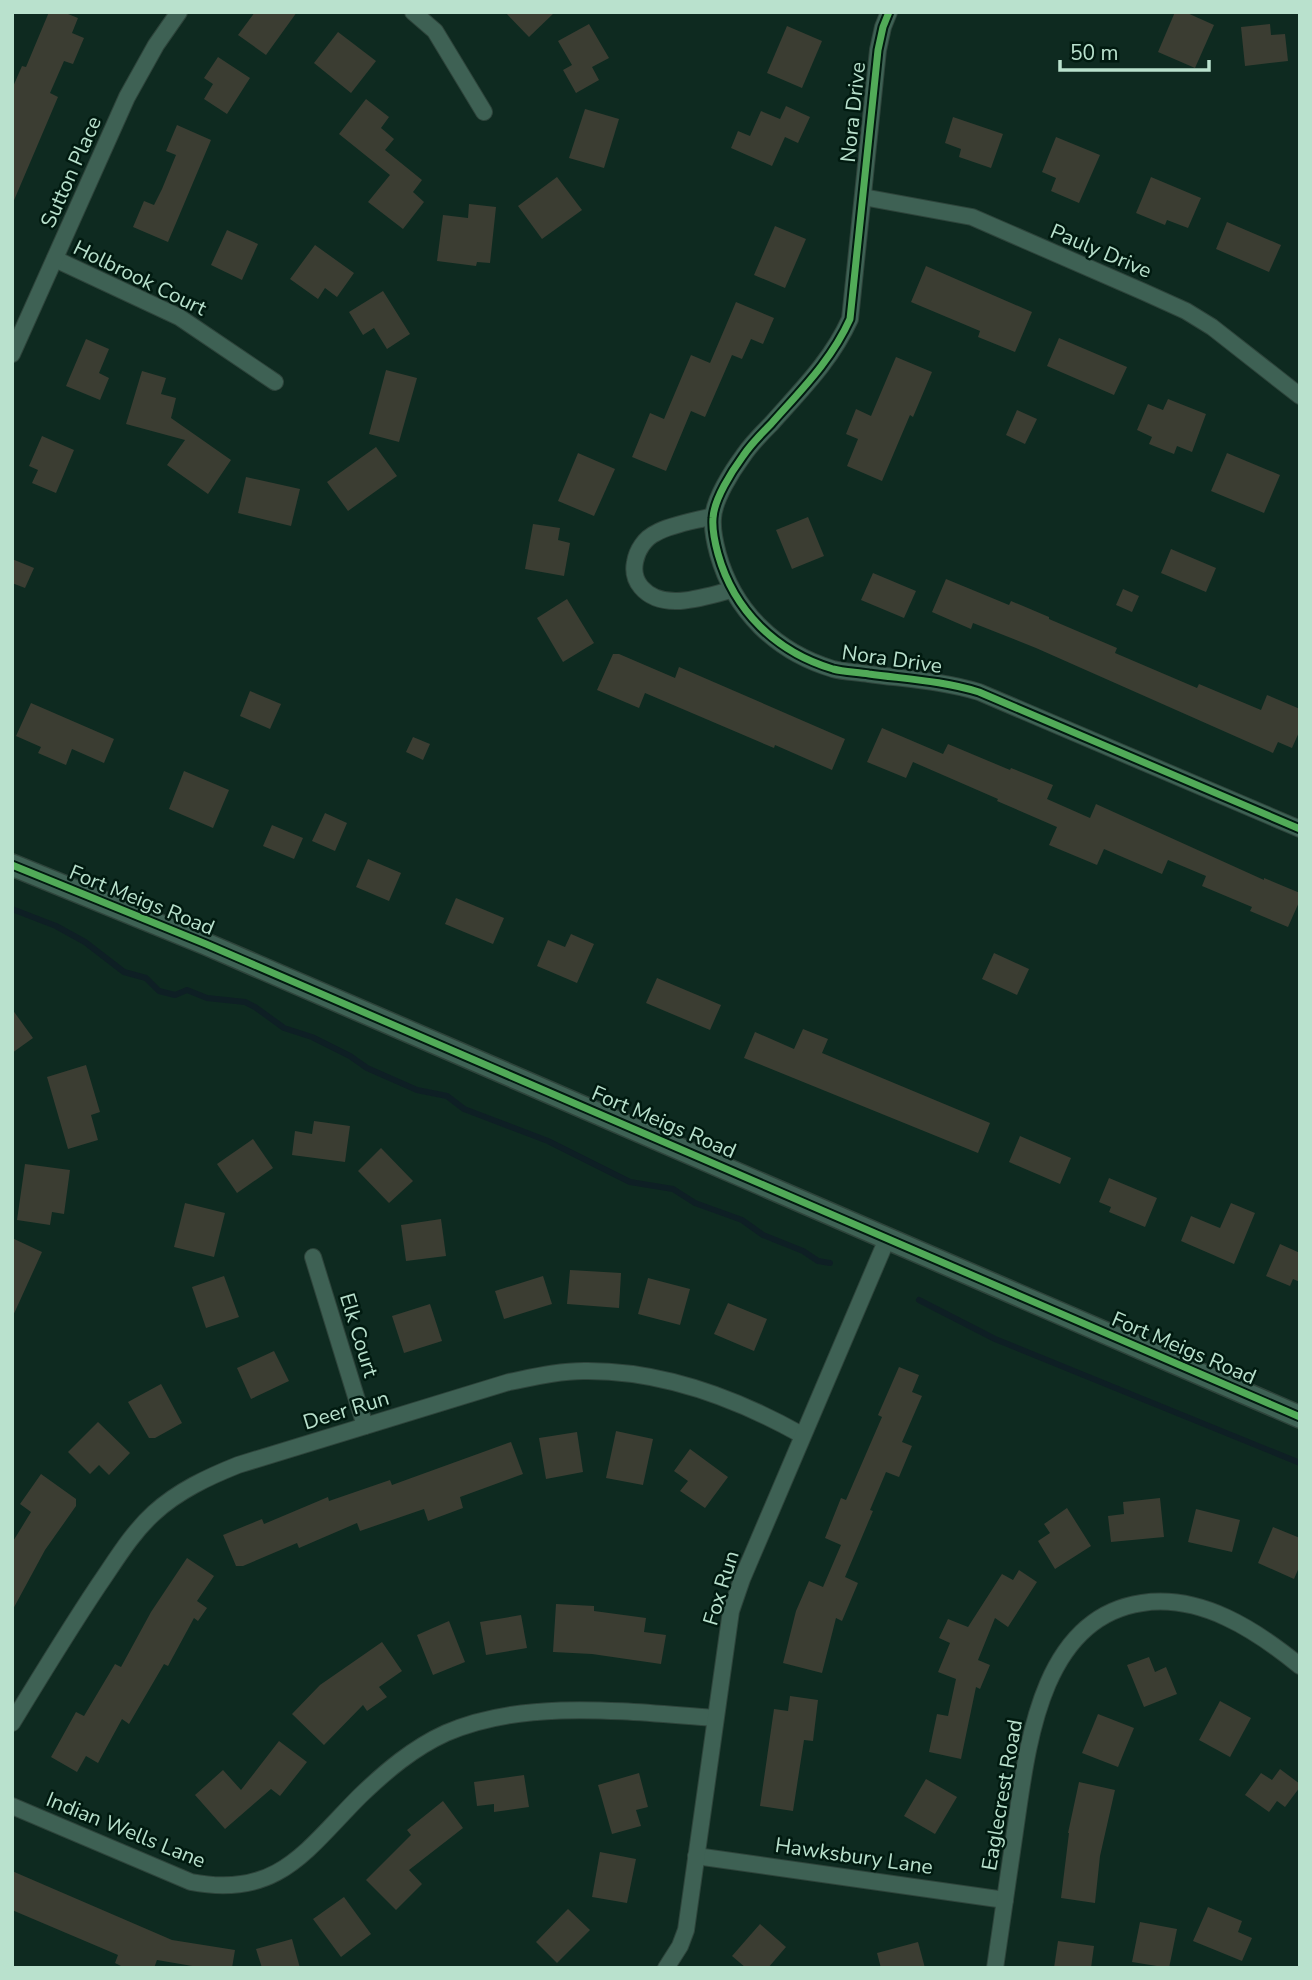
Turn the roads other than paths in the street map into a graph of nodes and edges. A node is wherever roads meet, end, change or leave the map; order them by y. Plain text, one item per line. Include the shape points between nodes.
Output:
1 (179, 12) edge
2 (413, 12) edge
3 (889, 12) edge
4 (484, 112) dead end
5 (863, 197) junction
6 (55, 259) junction
7 (12, 354) edge
8 (275, 382) dead end
9 (1300, 396) edge
10 (713, 516) junction
11 (733, 590) junction
12 (1300, 829) edge
13 (12, 865) edge
14 (887, 1239) junction
15 (313, 1257) dead end
16 (1300, 1417) edge
17 (365, 1426) junction
18 (802, 1435) junction
19 (1300, 1666) edge
20 (715, 1718) junction
21 (12, 1723) edge
22 (12, 1806) edge
23 (696, 1856) junction
24 (1005, 1900) junction
25 (666, 1968) edge
26 (995, 1968) edge

1 - 6 street, Sutton Place via 127,97
2 - 4 street via 435,31
3 - 5 street, Nora Drive via 878,50
5 - 9 street, Pauly Drive via 972,217 1186,311
5 - 10 street, Nora Drive via 850,318 838,344 745,452
6 - 7 street, Sutton Place
6 - 8 street, Holbrook Court via 179,317
10 - 11 street, Nora Drive via 714,541
10 - 11 street via 646,539 637,553 635,579 643,590 665,600
11 - 12 street, Nora Drive via 746,614 772,639 799,655 834,669 979,691
13 - 14 street, Fort Meigs Road via 206,944
14 - 16 street, Fort Meigs Road
14 - 18 street, Fox Run
15 - 17 street, Elk Court
17 - 18 street, Deer Run via 509,1382 582,1371 627,1372 670,1380
17 - 21 street, Deer Run via 218,1473 155,1512 133,1534
18 - 20 street, Fox Run via 731,1611
19 - 24 street, Eaglecrest Road via 1254,1630 1175,1602 1131,1605 1087,1628 1057,1666 1028,1741
20 - 22 street, Indian Wells Lane via 563,1710 503,1715 473,1723 394,1765 296,1861 268,1877 238,1885 191,1882
20 - 23 street, Fox Run
23 - 24 street, Hawksbury Lane
23 - 25 street, Fox Run via 686,1930
24 - 26 street, Eaglecrest Road

